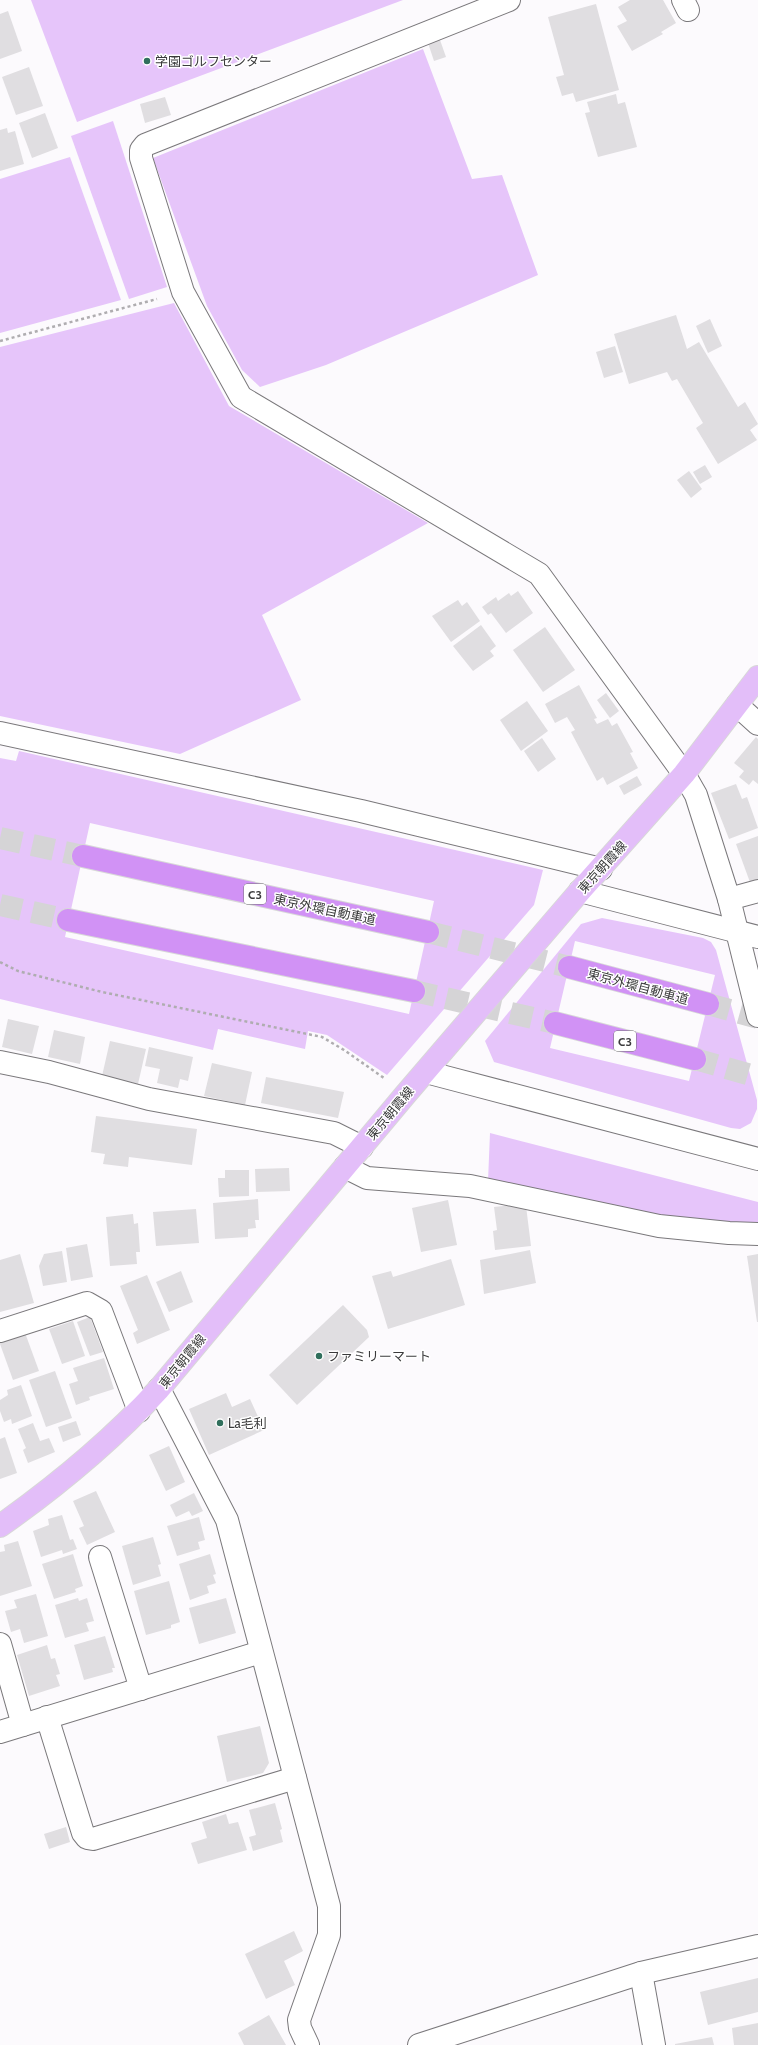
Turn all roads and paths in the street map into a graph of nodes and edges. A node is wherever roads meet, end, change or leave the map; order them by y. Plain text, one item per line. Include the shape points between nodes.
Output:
1 (508, 0) edge
2 (183, 292) junction
3 (0, 341) edge
4 (758, 677) edge
5 (737, 705) junction
6 (758, 724) edge
7 (0, 733) edge
8 (684, 774) junction
9 (83, 856) tunnel mouth
10 (600, 869) junction
11 (580, 891) junction
12 (758, 891) edge
13 (729, 899) junction
14 (68, 920) tunnel mouth
15 (428, 932) tunnel mouth
16 (748, 934) edge
17 (0, 962) edge
18 (569, 968) tunnel mouth
19 (414, 990) tunnel mouth
20 (708, 1004) tunnel mouth
21 (758, 1016) edge
22 (556, 1023) tunnel mouth
23 (695, 1059) tunnel mouth
24 (0, 1062) edge
25 (426, 1072) junction
26 (386, 1080) dead end
27 (362, 1147) junction
28 (758, 1158) edge
29 (345, 1167) junction
30 (758, 1234) edge
31 (0, 1332) edge
32 (160, 1389) junction
33 (139, 1411) junction
34 (0, 1526) edge
35 (100, 1558) dead end
36 (0, 1644) edge
37 (261, 1652) junction
38 (141, 1689) junction
39 (47, 1718) junction
40 (23, 1725) junction
41 (0, 1732) edge
42 (294, 1778) junction
43 (758, 1946) edge
44 (641, 1973) junction
45 (308, 2045) edge
46 (419, 2045) edge
47 (654, 2045) edge

1 - 2 street via 145,145 141,150 141,158
2 - 3 path
2 - 8 street via 241,397 539,574
4 - 5 main road, 東京朝霞線
5 - 6 street
5 - 8 main road, 東京朝霞線
7 - 10 street via 361,811
8 - 10 main road, 東京朝霞線
8 - 13 street via 696,795
9 - 15 highway, 東京外環自動車道 / C3
10 - 11 main road, 東京朝霞線
11 - 16 street
11 - 25 main road, 東京朝霞線
12 - 13 street
13 - 16 street
14 - 19 highway
16 - 21 street
17 - 26 path via 18,971 102,992 322,1037
18 - 20 highway, 東京外環自動車道
22 - 23 highway, C3
24 - 27 street via 149,1099 334,1134
25 - 27 main road, 東京朝霞線
25 - 28 street
27 - 29 main road, 東京朝霞線
29 - 30 street via 367,1178 470,1186 659,1226
29 - 32 main road, 東京朝霞線
31 - 33 street via 87,1303 101,1311
32 - 33 main road, 東京朝霞線
32 - 37 street via 227,1520
33 - 34 main road, 東京朝霞線 via 82,1464
35 - 38 street
36 - 40 street
37 - 38 street
37 - 42 street
38 - 39 street
39 - 40 street
39 - 42 street via 83,1833 87,1838 93,1839
40 - 41 street
42 - 45 street via 329,1906 329,1935 299,2020
43 - 44 street
44 - 46 street
44 - 47 street

